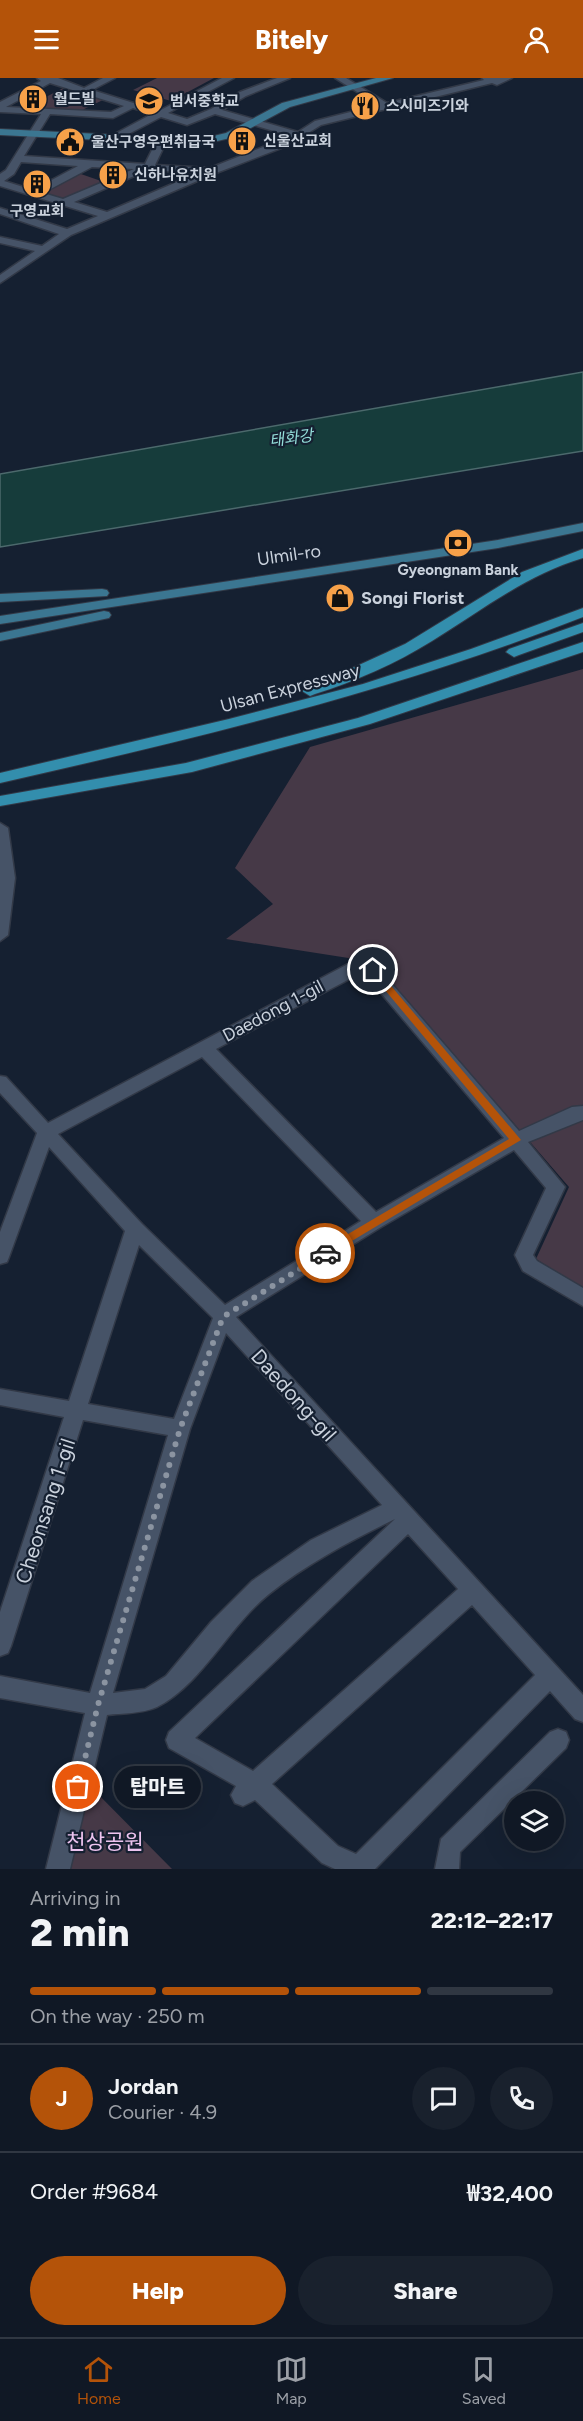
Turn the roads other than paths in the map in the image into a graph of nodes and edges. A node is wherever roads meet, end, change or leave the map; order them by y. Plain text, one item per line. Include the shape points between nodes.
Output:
1 (110, 78) edge
2 (229, 78) edge
3 (285, 78) edge
4 (340, 78) edge
5 (388, 78) edge
6 (508, 78) edge
7 (49, 79) edge
8 (489, 79) edge
9 (354, 87) junction
10 (84, 91) junction
11 (132, 105) junction
12 (386, 106) junction
13 (0, 107) edge
14 (214, 111) junction
15 (47, 112) junction
16 (159, 114) junction
17 (254, 122) junction
18 (0, 132) edge
19 (33, 135) junction
20 (299, 135) junction
21 (112, 139) junction
22 (161, 142) junction
23 (18, 159) junction
24 (91, 163) junction
25 (149, 166) junction
26 (212, 171) junction
27 (0, 181) edge
28 (35, 193) junction
29 (65, 202) junction
30 (0, 211) edge
31 (109, 216) junction
32 (67, 233) junction
33 (0, 240) edge
34 (41, 249) junction
35 (0, 280) edge
36 (583, 527) edge
37 (583, 553) edge
38 (197, 588) junction
39 (153, 596) junction
40 (0, 598) edge
41 (583, 612) edge
42 (0, 620) edge
43 (583, 627) edge
44 (0, 636) edge
45 (583, 647) edge
46 (94, 757) junction
47 (0, 778) edge
48 (0, 790) edge
49 (0, 801) edge
50 (0, 828) edge
51 (1, 930) edge
52 (204, 1048) junction
53 (0, 1083) edge
54 (583, 1113) edge
55 (46, 1132) junction
56 (516, 1140) junction
57 (374, 1222) junction
58 (135, 1229) junction
59 (0, 1257) edge
60 (583, 1298) edge
61 (223, 1317) junction
62 (0, 1397) edge
63 (78, 1410) junction
64 (180, 1429) junction
65 (402, 1514) junction
66 (472, 1591) junction
67 (0, 1646) edge
68 (550, 1675) junction
69 (0, 1687) edge
70 (98, 1705) junction
71 (583, 1711) edge
72 (558, 1740) dead end
73 (249, 1790) junction
74 (58, 1869) edge
75 (447, 1869) edge

1 - 10 street
2 - 16 street
3 - 14 street via 243,94
4 - 9 street
5 - 9 main road
6 - 8 street via 501,82
7 - 10 street
7 - 13 street
8 - 12 street
9 - 12 street
9 - 17 main road via 286,105
10 - 11 street
11 - 15 street via 113,116
11 - 16 street
12 - 20 street via 318,123
13 - 15 street
14 - 16 street via 187,122
14 - 17 street
15 - 19 street
16 - 21 street
17 - 20 street
17 - 22 main road via 215,139
18 - 19 main road
19 - 21 main road
19 - 23 street
20 - 26 street
21 - 22 main road
22 - 25 street
23 - 24 street
23 - 27 street
24 - 25 street
24 - 28 street
25 - 26 street
25 - 29 street
26 - 31 street
27 - 28 street
28 - 29 street
29 - 31 street
30 - 32 street
31 - 32 street
32 - 34 street
33 - 34 street
34 - 35 street
36 - 38 main road, Ulmil-ro via 498,544
37 - 46 highway via 539,568 500,588 417,643 352,676 290,698 114,745
38 - 39 main road, Ulmil-ro
38 - 40 main road
39 - 42 main road, Ulmil-ro
39 - 44 main road via 120,612
41 - 46 highway, Ulsan Expressway via 491,648 369,687
43 - 48 highway, Ulsan Expressway via 333,709
45 - 49 highway via 364,721 209,762
46 - 47 highway, Ulsan Expressway
50 - 51 street via 7,878
52 - 55 street, Daedong 1-gil
52 - 56 street, Daedong 1-gil via 354,968 368,966
52 - 57 street
53 - 55 street, Daedong-gil
54 - 56 street
55 - 58 street, Daedong-gil
55 - 59 street
56 - 57 street
56 - 60 street, Daedong 1-gil via 556,1187 524,1256 530,1266
57 - 61 street
58 - 61 street, Daedong-gil
58 - 63 street, Cheonsang 1-gil
61 - 64 street
61 - 65 street, Daedong-gil
62 - 63 street
63 - 64 street
63 - 67 street, Cheonsang 1-gil
64 - 70 street
65 - 66 street, Daedong-gil
65 - 70 street via 318,1547 260,1588 174,1683 149,1699
65 - 73 street via 177,1740
66 - 68 street, Daedong-gil
66 - 73 street
68 - 71 street, Daedong-gil
68 - 73 street via 360,1868 330,1855
69 - 70 street
70 - 74 street
72 - 75 street via 449,1847

